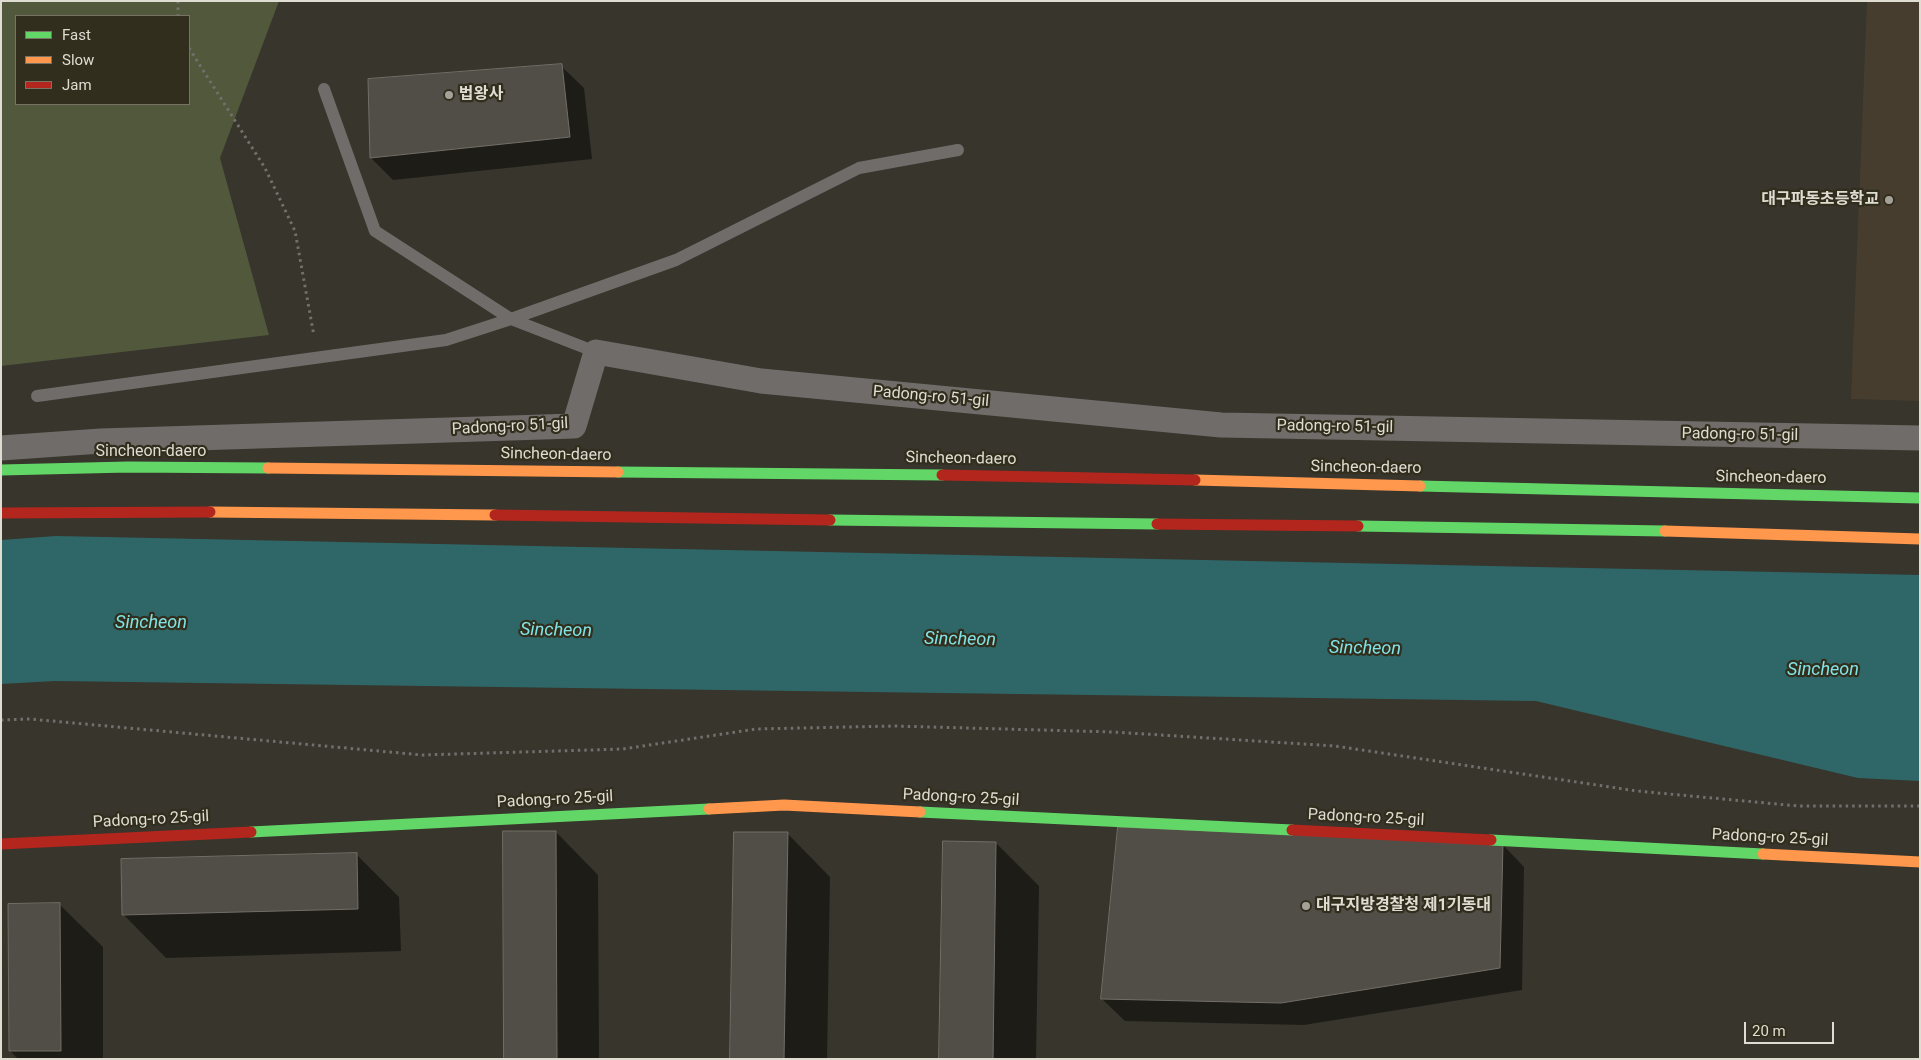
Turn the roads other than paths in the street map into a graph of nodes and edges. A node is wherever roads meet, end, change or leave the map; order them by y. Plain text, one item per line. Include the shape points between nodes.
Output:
1 (324, 89) dead end
2 (958, 150) dead end
3 (511, 319) junction
4 (596, 352) junction
5 (36, 396) dead end
6 (1920, 438) edge
7 (1, 448) edge
8 (1, 470) edge
9 (1920, 498) edge
10 (1, 512) edge
11 (1920, 539) edge
12 (1, 844) edge
13 (1920, 862) edge

1 - 3 lane via 375,231
2 - 3 lane via 859,168 676,260
3 - 4 lane
3 - 5 lane via 446,340
4 - 6 street, Padong-ro 51-gil via 762,381 1221,425
4 - 7 street, Padong-ro 51-gil via 574,426 111,440
8 - 9 main road, Sincheon-daero via 128,467 1027,476
10 - 11 main road via 1584,529
12 - 13 main road, Padong-ro 25-gil via 784,805

